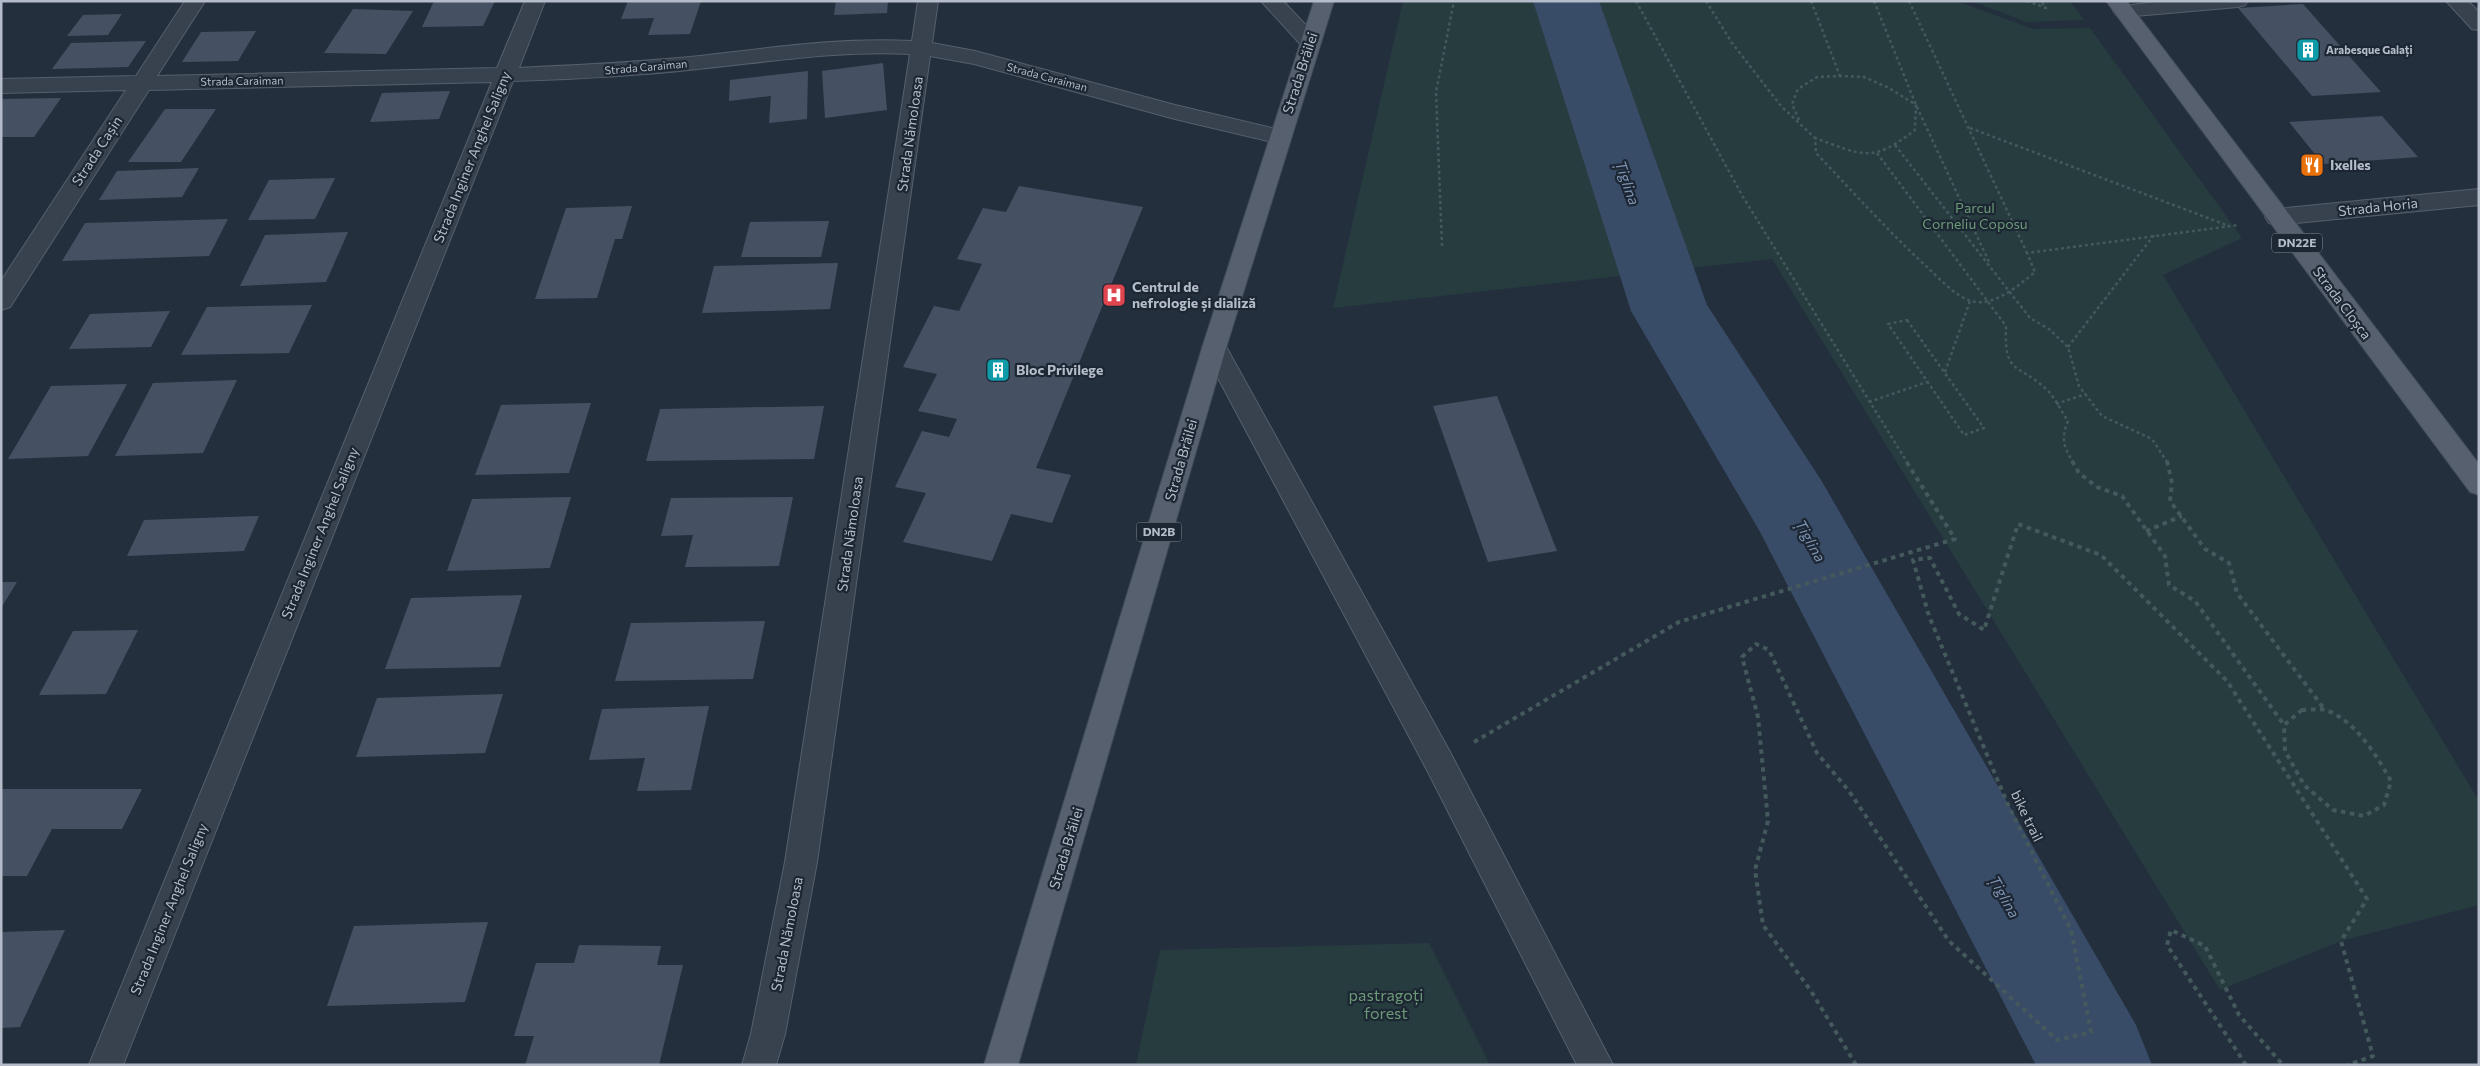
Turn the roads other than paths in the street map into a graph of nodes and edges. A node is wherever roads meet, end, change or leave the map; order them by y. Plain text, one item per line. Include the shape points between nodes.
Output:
1 (195, 1) edge
2 (534, 1) edge
3 (928, 1) edge
4 (1271, 1) edge
5 (1324, 1) edge
6 (2238, 1) edge
7 (2456, 1) edge
8 (2119, 6) edge
9 (2479, 24) edge
10 (1310, 41) junction
11 (923, 48) junction
12 (505, 75) junction
13 (141, 83) junction
14 (1, 86) edge
15 (1280, 137) junction
16 (2479, 197) edge
17 (2277, 217) junction
18 (1, 301) edge
19 (1214, 348) junction
20 (2479, 484) edge
21 (106, 1065) edge
22 (759, 1065) edge
23 (1001, 1065) edge
24 (1596, 1065) edge

1 - 13 street, Strada Cașin
2 - 12 street, Strada Inginer Anghel Saligny
3 - 11 street, Strada Nămoloasa
4 - 10 street
5 - 10 main road, Strada Brăilei / DN2B
6 - 8 street
7 - 9 street
8 - 17 main road, Strada Cloșca / DN22E
10 - 15 main road, Strada Brăilei / DN2B
11 - 12 street, Strada Caraiman via 878,46 637,69
11 - 15 street, Strada Caraiman via 975,58
11 - 22 street, Strada Nămoloasa via 801,862 768,1034
12 - 13 street, Strada Caraiman
12 - 21 street, Strada Inginer Anghel Saligny
13 - 14 street, Strada Caraiman
13 - 18 street, Strada Cașin
15 - 19 main road, Strada Brăilei / DN2B
16 - 17 street, Strada Horia
17 - 20 main road, Strada Cloșca / DN22E
19 - 23 main road, Strada Brăilei / DN2B
19 - 24 street via 1439,762

